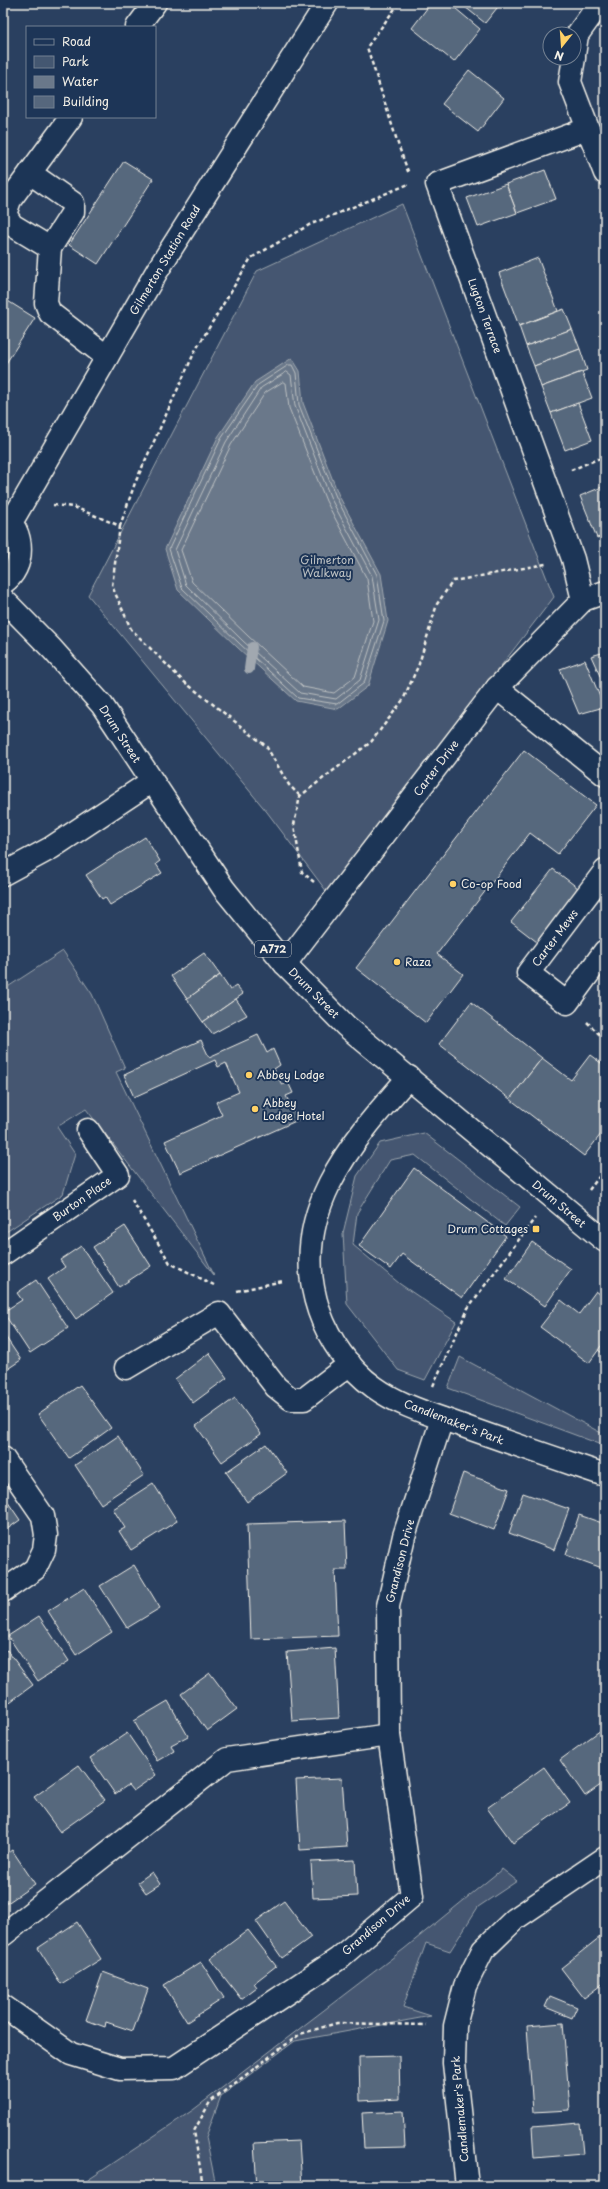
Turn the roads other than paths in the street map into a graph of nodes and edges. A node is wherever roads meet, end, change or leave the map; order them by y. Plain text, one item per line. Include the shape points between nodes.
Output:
1 (155, 3) edge
2 (327, 3) edge
3 (600, 3) edge
4 (139, 26) edge
5 (582, 28) edge
6 (573, 66) edge
7 (71, 118) edge
8 (587, 129) junction
9 (30, 173) junction
10 (605, 173) edge
11 (50, 248) junction
12 (107, 357) junction
13 (8, 518) edge
14 (3, 583) edge
15 (605, 592) edge
16 (3, 599) edge
17 (583, 600) junction
18 (497, 688) junction
19 (605, 775) edge
20 (152, 781) junction
21 (605, 871) edge
22 (3, 874) edge
23 (605, 951) edge
24 (285, 964) junction
25 (409, 1077) junction
26 (88, 1130) dead end
27 (605, 1241) edge
28 (3, 1254) edge
29 (350, 1364) junction
30 (126, 1368) dead end
31 (442, 1419) junction
32 (3, 1458) edge
33 (605, 1475) edge
34 (3, 1591) edge
35 (389, 1735) junction
36 (605, 1858) edge
37 (3, 1934) edge
38 (3, 2006) edge
39 (467, 2186) edge

1 - 4 street
2 - 12 street, Gilmerton Station Road via 157,271
3 - 5 street
6 - 8 street via 570,82
7 - 9 street
8 - 10 street
8 - 17 street, Lugton Terrace via 437,184 573,559
9 - 11 street via 73,203 73,212
9 - 11 street via 10,200 5,214 12,225
11 - 12 street via 47,308
12 - 13 street, Gilmerton Station Road via 23,502
13 - 14 street via 20,542 19,562
15 - 17 street, Carter Drive
16 - 20 street, Drum Street / A772 via 52,648 102,705
17 - 18 street, Carter Drive
18 - 19 street
18 - 24 street, Carter Drive
20 - 22 street via 51,848
20 - 24 street, Drum Street / A772 via 224,888
21 - 23 street, Carter Mews via 528,973 566,1002
24 - 25 street, Drum Street / A772 via 346,1026
25 - 27 street, Drum Street / A772
25 - 29 street, Candlemaker's Park via 353,1143 335,1170 314,1224 309,1256 313,1294 326,1329
26 - 28 street, Burton Place via 118,1175
29 - 30 street via 304,1399 291,1399 276,1387 219,1313
29 - 31 street, Candlemaker's Park via 374,1387 409,1406
31 - 33 street, Candlemaker's Park
31 - 35 street, Grandison Drive via 404,1536 388,1606
32 - 34 street via 43,1516 46,1535 44,1550 35,1568
35 - 37 street via 227,1759
35 - 38 street, Grandison Drive via 412,1896 338,1959 174,2068 120,2069 71,2054
36 - 39 street, Candlemaker's Park via 515,1919 483,1950 465,1986 455,2026 454,2063

